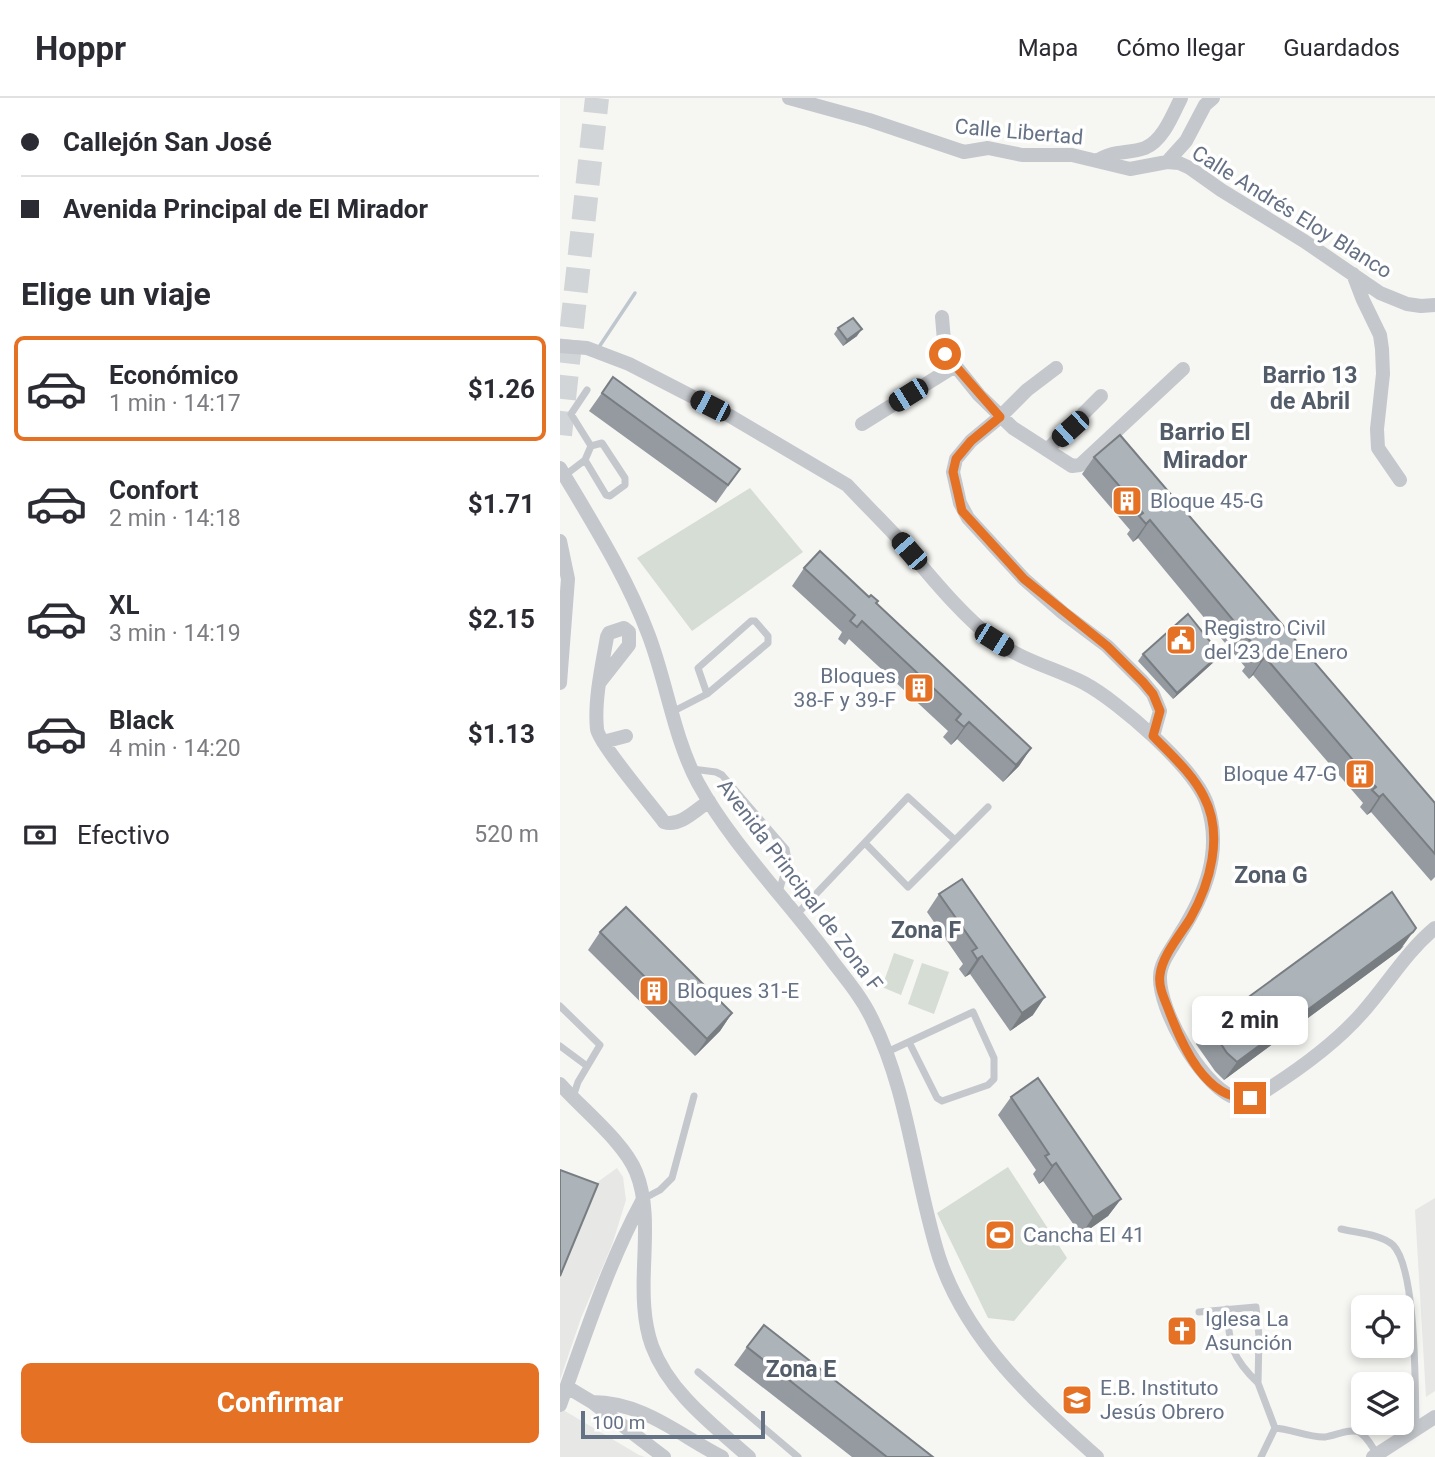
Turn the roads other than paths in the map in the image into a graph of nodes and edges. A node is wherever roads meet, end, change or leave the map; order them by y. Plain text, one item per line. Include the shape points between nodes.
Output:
1 (789, 98) edge
2 (1181, 98) edge
3 (1213, 98) edge
4 (1097, 161) junction
5 (1167, 162) junction
6 (1353, 273) junction
7 (1435, 305) edge
8 (942, 317) dead end
9 (560, 346) edge
10 (955, 366) junction
11 (1056, 368) dead end
12 (1183, 369) dead end
13 (587, 390) dead end
14 (1101, 396) dead end
15 (1000, 417) junction
16 (862, 424) dead end
17 (591, 446) junction
18 (1048, 449) junction
19 (585, 460) junction
20 (562, 472) edge
21 (1399, 480) dead end
22 (560, 541) edge
23 (561, 674) edge
24 (600, 682) dead end
25 (707, 694) junction
26 (673, 712) junction
27 (626, 736) dead end
28 (1153, 736) junction
29 (603, 742) junction
30 (692, 769) junction
31 (709, 801) junction
32 (988, 807) dead end
33 (955, 840) junction
34 (864, 843) junction
35 (779, 892) junction
36 (797, 914) junction
37 (1435, 928) edge
38 (560, 1006) edge
39 (909, 1042) junction
40 (560, 1045) edge
41 (886, 1052) junction
42 (587, 1066) junction
43 (560, 1084) edge
44 (694, 1096) dead end
45 (573, 1098) junction
46 (643, 1199) junction
47 (1341, 1229) dead end
48 (1227, 1309) junction
49 (1199, 1312) dead end
50 (698, 1372) dead end
51 (566, 1378) edge
52 (1258, 1383) junction
53 (592, 1402) junction
54 (560, 1405) edge
55 (1435, 1417) edge
56 (1275, 1428) junction
57 (1416, 1429) junction
58 (658, 1455) edge
59 (1375, 1456) edge
60 (722, 1457) edge
61 (749, 1457) edge
62 (798, 1457) edge
63 (1097, 1457) edge
64 (1261, 1457) edge

1 - 4 street, Calle Libertad via 964,152 988,148
2 - 4 street via 1152,144 1109,153
3 - 5 street
4 - 5 street, Calle Libertad via 1130,169
5 - 6 street, Calle Andrés Eloy Blanco via 1190,168
6 - 7 street, Calle Andrés Eloy Blanco via 1380,293 1407,304
6 - 21 street via 1380,335 1383,374 1378,448
8 - 10 street via 945,354
9 - 28 street via 587,348 629,364 826,471 847,485 994,640 1101,692
10 - 15 street
10 - 16 street
11 - 15 street
12 - 18 street via 1080,465 1072,466
13 - 17 lane via 570,414
14 - 18 street
15 - 18 street
15 - 28 street via 956,459 953,472 962,511 1024,579 1107,646 1143,682 1160,711
17 - 19 lane
17 - 19 lane via 604,446 625,485 606,495
19 - 20 lane
20 - 26 street, Avenida Principal de Zona F via 639,611
22 - 23 street via 568,579
24 - 29 street via 597,730
25 - 25 lane via 698,668 755,621 768,636 768,643
25 - 26 lane
26 - 30 street, Avenida Principal de Zona F
27 - 29 street
28 - 37 street via 1204,795 1213,837 1207,882 1162,967 1160,982 1191,1057 1208,1079 1230,1096 1240,1099 1262,1093 1325,1048 1363,1012
29 - 31 street via 664,822 679,821
30 - 31 street, Avenida Principal de Zona F
30 - 35 lane via 722,775 786,849 788,860
31 - 35 street, Avenida Principal de Zona F
32 - 33 lane
33 - 34 lane via 908,797
33 - 34 lane via 908,887
34 - 36 lane
35 - 36 street, Avenida Principal de Zona F
36 - 41 street, Avenida Principal de Zona F via 865,1005
38 - 42 lane via 600,1045
39 - 39 lane via 942,1101 994,1079 994,1058 974,1012
39 - 41 lane
40 - 42 lane
41 - 63 street, Avenida Principal de Zona F via 939,1255 956,1297 1014,1380
42 - 45 lane
43 - 45 street
44 - 46 lane via 672,1178
45 - 46 street via 623,1149 636,1172
46 - 51 street
46 - 61 street via 643,1298 652,1347 674,1385
47 - 57 lane via 1389,1242 1399,1254 1412,1318
48 - 49 lane
48 - 52 lane via 1232,1348 1241,1367
48 - 52 lane via 1256,1307
50 - 62 lane
51 - 53 street
51 - 54 street
52 - 56 lane
53 - 58 street
53 - 60 street via 611,1402 645,1413
55 - 57 street
56 - 59 lane via 1325,1437 1353,1431 1360,1433
56 - 64 lane
57 - 59 street

